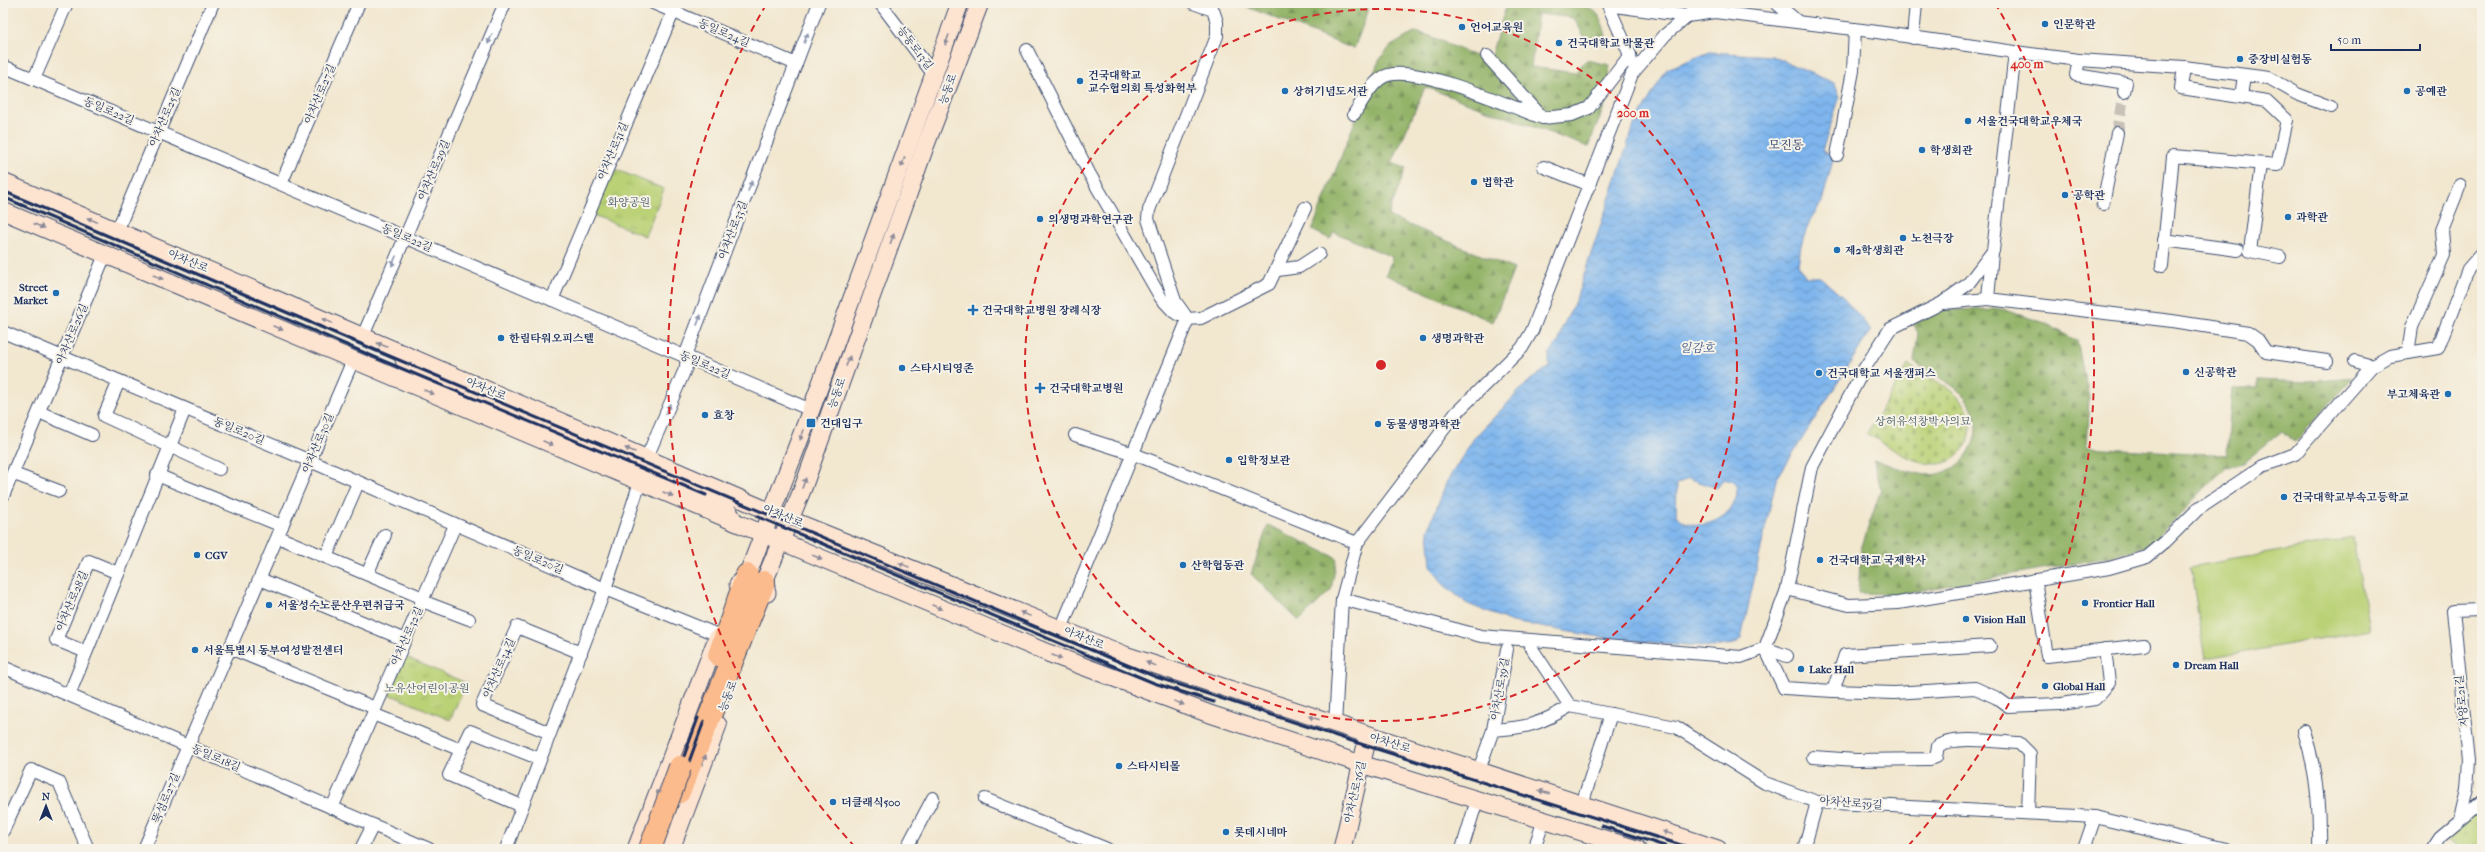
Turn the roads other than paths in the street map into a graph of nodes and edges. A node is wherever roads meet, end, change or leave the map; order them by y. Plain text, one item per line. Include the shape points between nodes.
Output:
1 (67, 3) edge
2 (213, 3) edge
3 (359, 3) edge
4 (505, 3) edge
5 (653, 3) edge
6 (819, 3) edge
7 (880, 3) edge
8 (960, 3) edge
9 (980, 3) edge
10 (1193, 3) edge
11 (1699, 3) edge
12 (1776, 3) edge
13 (1916, 3) edge
14 (1606, 4) edge
15 (675, 7) edge
16 (1215, 7) edge
17 (1687, 16) junction
18 (1800, 23) junction
19 (1855, 29) junction
20 (1913, 38) junction
21 (1027, 50) dead end
22 (2015, 52) junction
23 (1630, 55) junction
24 (1487, 56) dead end
25 (2079, 60) junction
26 (796, 64) junction
27 (3, 66) edge
28 (2184, 67) junction
29 (1632, 74) junction
30 (2244, 74) junction
31 (934, 75) junction
32 (34, 79) junction
33 (2124, 92) dead end
34 (2241, 97) junction
35 (2331, 107) dead end
36 (1354, 114) dead end
37 (1543, 118) junction
38 (918, 120) junction
39 (935, 124) junction
40 (158, 132) junction
41 (2116, 134) tunnel mouth
42 (1837, 155) dead end
43 (2261, 164) junction
44 (1544, 167) dead end
45 (3, 182) edge
46 (281, 184) junction
47 (1590, 185) junction
48 (2460, 185) dead end
49 (2103, 204) dead end
50 (1305, 208) dead end
51 (3, 210) edge
52 (117, 230) junction
53 (405, 237) junction
54 (2164, 240) junction
55 (2238, 250) dead end
56 (1993, 251) junction
57 (2482, 253) edge
58 (1319, 254) dead end
59 (105, 255) junction
60 (2280, 257) dead end
61 (2162, 266) dead end
62 (1278, 270) junction
63 (1988, 299) junction
64 (552, 300) junction
65 (1942, 303) junction
66 (1188, 319) junction
67 (3, 332) edge
68 (363, 336) junction
69 (2408, 353) junction
70 (62, 357) junction
71 (687, 357) junction
72 (353, 360) junction
73 (405, 361) junction
74 (2327, 361) dead end
75 (2355, 361) dead end
76 (2372, 366) junction
77 (393, 377) junction
78 (119, 381) junction
79 (185, 409) junction
80 (811, 410) junction
81 (39, 412) junction
82 (92, 435) dead end
83 (1075, 435) dead end
84 (169, 447) junction
85 (1134, 454) junction
86 (647, 457) junction
87 (310, 461) junction
88 (219, 469) dead end
89 (14, 474) junction
90 (157, 475) junction
91 (640, 482) junction
92 (358, 483) junction
93 (59, 491) dead end
94 (3, 496) edge
95 (743, 499) junction
96 (724, 505) junction
97 (772, 512) junction
98 (790, 520) junction
99 (735, 522) junction
100 (455, 525) junction
101 (280, 532) junction
102 (763, 534) junction
103 (384, 535) dead end
104 (781, 542) junction
105 (1357, 543) junction
106 (326, 557) junction
107 (118, 573) junction
108 (367, 574) junction
109 (260, 579) junction
110 (756, 579) junction
111 (2034, 580) junction
112 (605, 589) junction
113 (1787, 589) junction
114 (1342, 599) junction
115 (423, 600) junction
116 (2482, 610) edge
117 (469, 619) dead end
118 (1061, 628) junction
119 (718, 635) junction
120 (405, 640) junction
121 (2144, 645) dead end
122 (1990, 646) dead end
123 (1531, 647) dead end
124 (230, 648) junction
125 (1766, 648) junction
126 (1507, 649) dead end
127 (2105, 649) junction
128 (86, 652) junction
129 (581, 653) junction
130 (1787, 656) dead end
131 (3, 667) edge
132 (1833, 691) junction
133 (69, 694) junction
134 (1570, 706) junction
135 (374, 711) junction
136 (1611, 714) junction
137 (1335, 725) junction
138 (1493, 730) junction
139 (2304, 731) dead end
140 (550, 733) junction
141 (1368, 736) junction
142 (188, 747) junction
143 (460, 750) junction
144 (1813, 757) dead end
145 (540, 759) junction
146 (1361, 764) junction
147 (683, 768) junction
148 (1479, 770) junction
149 (933, 798) dead end
150 (985, 799) dead end
151 (1477, 800) junction
152 (1817, 802) junction
153 (2482, 802) edge
154 (1582, 804) junction
155 (522, 806) junction
156 (332, 808) junction
157 (2028, 813) junction
158 (2095, 816) junction
159 (2460, 819) junction
160 (1544, 820) junction
161 (372, 825) junction
162 (3, 831) edge
163 (2201, 846) edge
164 (88, 849) edge
165 (144, 849) edge
166 (361, 849) edge
167 (429, 849) edge
168 (506, 849) edge
169 (636, 849) edge
170 (650, 849) edge
171 (658, 849) edge
172 (671, 849) edge
173 (906, 849) edge
174 (1107, 849) edge
175 (1342, 849) edge
176 (1462, 849) edge
177 (1534, 849) edge
178 (1637, 849) edge
179 (1718, 849) edge
180 (1804, 849) edge
181 (2084, 849) edge
182 (2226, 849) edge
183 (2319, 849) edge
184 (2432, 849) edge

1 - 32 street
2 - 40 street, 아차산로25길
3 - 46 street, 아차산로27길
4 -> 53 street, 아차산로29길
5 - 15 street, 동일로24길
26 -> 6 street, 아차산로33길
7 - 31 street, 능동로13길
8 -> 31 main road, 능동로
9 - 39 main road, 능동로
10 - 16 street
11 - 17 street
12 - 18 street
13 - 20 street
14 - 17 street
14 - 23 street
15 - 26 street, 동일로24길
15 - 64 street, 아차산로31길
16 - 66 street via 1217,36 1148,214 1149,224 1175,301
17 - 18 street via 1715,12
17 - 29 street via 1665,35
18 - 19 street
19 - 20 street
19 - 42 street via 1853,71
20 - 22 street
21 - 66 street via 1086,167 1154,287 1174,312
22 - 25 street
22 - 56 street
23 - 29 street
23 - 37 street via 1589,108 1572,116
24 - 37 street
25 - 28 street
25 - 33 street via 2076,75 2126,83
71 -> 26 street, 아차산로33길 via 687,351
27 - 32 street, 동일로22길
28 - 30 street
28 - 34 street via 2181,88
29 - 47 street
30 - 34 street
30 - 35 street via 2269,78 2297,94
31 - 38 main road, 능동로
32 - 40 street, 동일로22길
34 - 43 street via 2267,101 2287,120 2277,166
36 - 37 street via 1378,80 1387,75 1410,75 1448,84
38 - 39 main road
38 -> 80 main road, 능동로
98 -> 39 main road, 능동로
40 - 46 street, 동일로22길
40 - 52 street, 아차산로25길
41 - 49 street
43 - 54 street via 2173,156
43 - 60 street via 2250,251
44 - 47 street
52 -> 45 main road, 아차산로
46 - 53 street, 동일로22길
47 - 105 street via 1532,331 1522,348 1456,413
48 - 69 street via 2442,230 2444,255 2412,327
50 - 62 street
51 -> 59 main road
68 -> 52 main road, 아차산로
53 - 64 street, 동일로22길
53 -> 68 street, 아차산로29길
54 - 55 street
54 - 61 street
56 - 63 street
56 - 65 street via 1968,284
57 - 69 street via 2468,269 2438,348
58 - 62 street via 1299,267
59 - 70 street, 아차산로26길
59 -> 72 main road
62 - 66 street via 1266,287 1208,315
63 - 65 street
63 - 74 street via 2172,321 2248,333 2258,340 2266,352
64 - 71 street, 동일로22길
65 - 113 street via 1890,329 1864,369 1812,467
66 - 85 street
67 - 70 street, 동일로20길
73 -> 68 main road, 아차산로
69 - 76 street via 2390,356
70 - 78 street, 동일로20길
70 - 81 street, 아차산로26길
71 - 80 street, 동일로22길
86 -> 71 street, 아차산로33길 via 686,367
72 - 77 main road
72 - 87 street, 아차산로30길
73 - 77 main road
86 -> 73 main road, 아차산로
73 - 96 main road
75 - 76 street
76 - 111 street via 2295,454 2263,466 2203,506 2147,557 2108,568
77 -> 91 main road
78 - 79 street, 동일로20길
78 - 84 street via 104,416
79 - 84 street
79 - 87 street, 동일로20길
80 -> 97 main road, 능동로
81 - 82 street
81 - 89 street, 아차산로26길
83 - 85 street
84 - 88 street
84 - 90 street
85 - 105 street
85 - 118 street
86 - 95 main road, 아차산로
87 - 92 street, 동일로20길
87 - 101 street, 아차산로30길
89 - 93 street
89 - 94 street, 아차산로26길
90 - 101 street
90 - 107 street
91 -> 99 main road
91 - 112 street
92 - 100 street, 동일로20길
92 - 106 street
95 - 96 main road
95 - 97 main road, 아차산로
96 - 99 main road
97 - 98 main road, 아차산로
97 - 102 main road, 능동로
98 - 104 main road, 능동로
118 -> 98 main road, 아차산로
99 - 102 main road
100 - 112 street, 동일로20길
100 - 115 street, 아차산로32길
101 - 106 street
101 - 109 street, 아차산로30길
102 - 104 main road
102 - 110 main road, 능동로
103 - 108 street
104 - 110 main road, 능동로
104 -> 146 main road via 1055,656 1207,713
105 - 114 street
106 - 108 street
107 - 128 street
107 - 128 street, 아차산로28길 via 89,561 56,640
108 - 115 street
109 - 120 street
109 - 124 street, 아차산로30길
110 - 119 main road, 능동로 via 737,585
110 - 147 highway, 능동로
172 -> 110 main road, 능동로 via 767,593
111 - 113 street via 1898,603 1849,605
111 - 127 street via 2047,656
112 - 119 street, 동일로20길
112 - 129 street
113 - 125 street
114 - 125 street via 1481,636 1741,657
114 - 137 street
115 - 117 street, 아차산로32길
115 - 120 street, 아차산로32길
116 - 159 street, 자양로21길 via 2453,611 2469,761 2467,789
137 -> 118 main road, 아차산로 via 1182,675
119 -> 169 main road, 능동로
120 - 135 street, 아차산로32길
121 - 127 street
122 - 132 street via 1845,655
123 - 134 street
124 - 135 street
124 - 142 street, 아차산로30길
125 - 130 street
125 - 132 street via 1784,688
126 - 138 street, 아차산로39길
127 - 132 street via 2110,683 2095,699 2061,704 2008,706 1974,688 1894,693
128 - 133 street
129 - 140 street
129 - 140 street, 아차산로34길 via 517,627 482,705
131 - 133 street, 동일로18길
133 - 142 street, 동일로18길
134 - 136 street, 아차산로39길
134 - 138 street, 아차산로39길 via 1544,722 1515,729
135 - 143 street
135 - 156 street, 아차산로32길
136 - 152 street, 아차산로39길 via 1676,727 1764,782
136 - 154 street
137 - 141 main road, 아차산로
138 - 148 street, 아차산로39길
139 - 183 street via 2317,783
140 - 145 street
141 - 146 main road, 아차산로36길
141 - 148 main road, 아차산로
142 - 156 street, 동일로18길
142 - 165 street, 뚝섬로27길
143 - 145 street via 470,731
143 - 155 street via 449,775
144 - 157 street via 1856,760 1930,759 1936,757 1938,746 1957,741 2019,743 2030,754
145 - 155 street
146 - 151 main road
146 - 175 main road, 아차산로36길
147 - 170 highway, bridge
147 - 171 highway
154 -> 148 main road, 아차산로
149 - 173 street
150 - 174 street
151 - 160 main road
151 - 176 street
152 - 157 street, 아차산로39길
152 - 180 street
153 - 159 street
179 -> 154 main road, 아차산로
155 - 168 street
156 - 161 street, 동일로18길
157 - 158 street, 아차산로39길
158 - 163 street, 아차산로39길
158 - 181 street
159 - 184 street
160 - 177 street
160 - 178 main road
161 - 166 street
161 - 167 street, 동일로18길
162 - 164 street via 31,770 59,782
163 - 182 street, 아차산로39길

